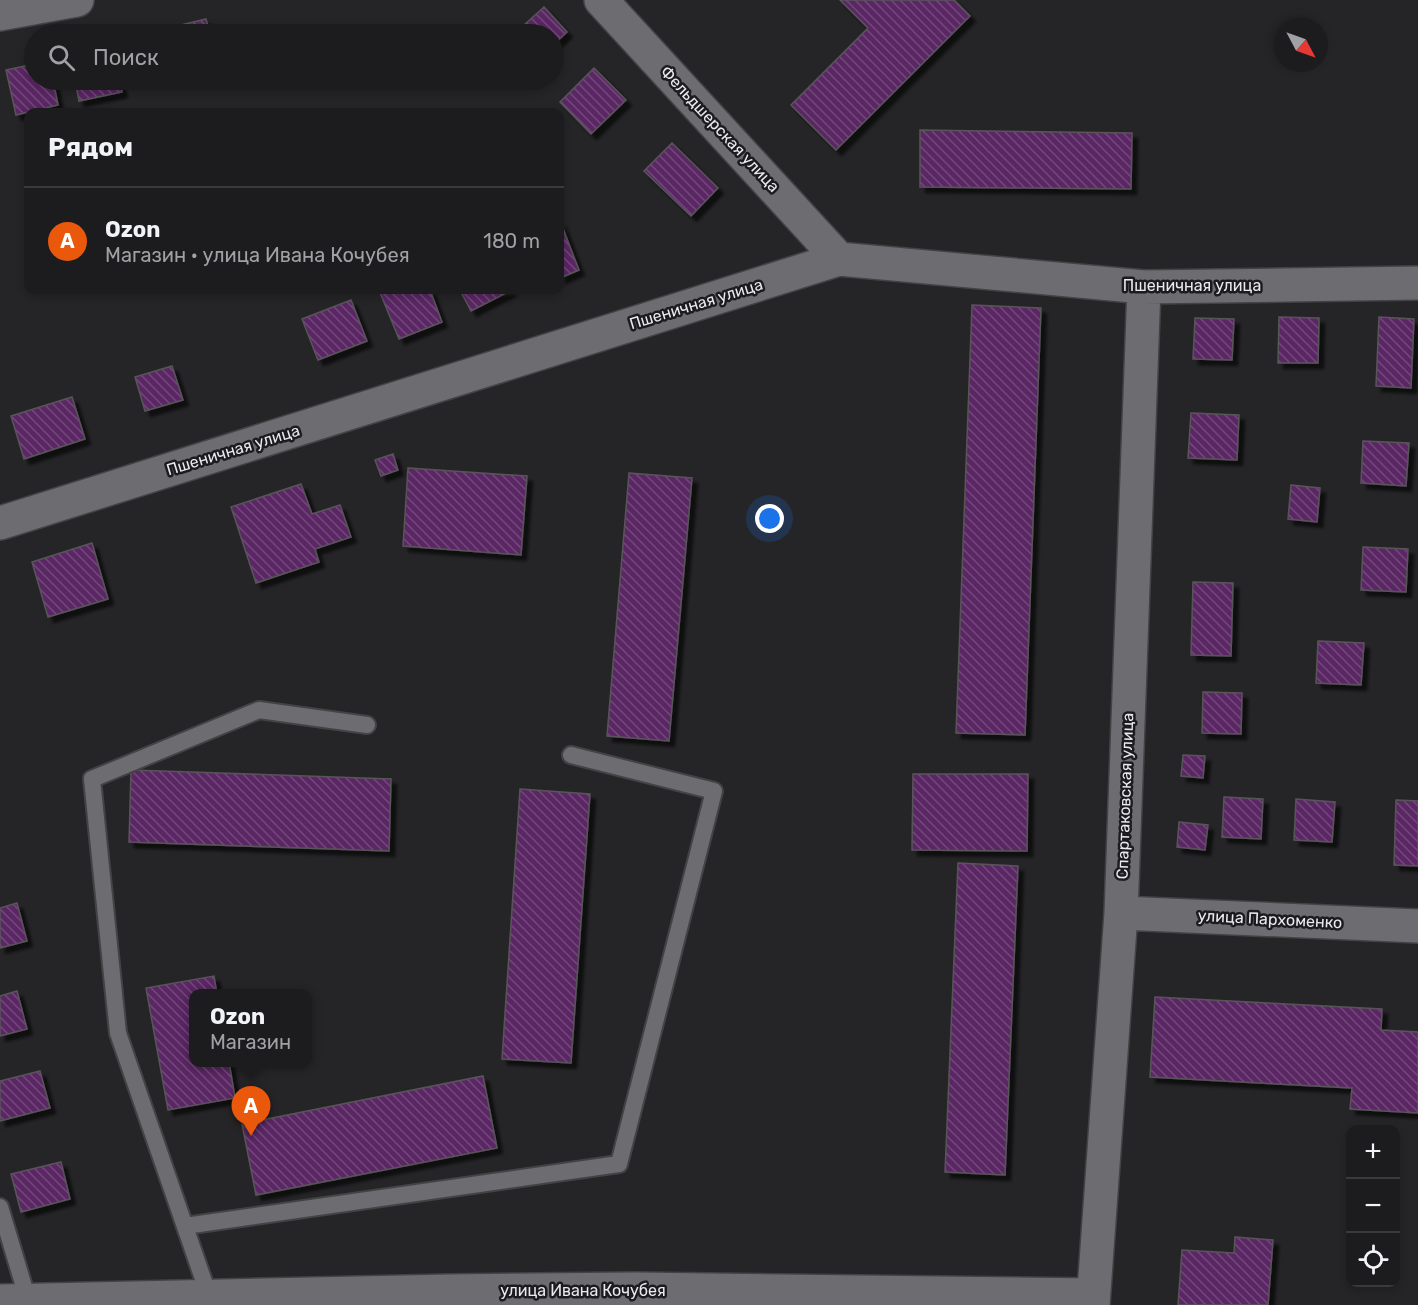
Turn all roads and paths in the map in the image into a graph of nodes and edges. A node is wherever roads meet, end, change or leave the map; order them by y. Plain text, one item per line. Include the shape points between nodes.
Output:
1 (77, 0) edge
2 (602, 0) edge
3 (0, 14) edge
4 (839, 259) junction
5 (1418, 283) edge
6 (1144, 287) junction
7 (0, 523) edge
8 (368, 724) dead end
9 (572, 755) dead end
10 (1121, 913) junction
11 (1418, 926) edge
12 (0, 1207) edge
13 (185, 1226) junction
14 (209, 1296) junction
15 (635, 1297) edge
16 (468, 1298) edge
17 (794, 1298) edge
18 (934, 1299) edge
19 (14, 1300) edge
20 (1093, 1300) edge

1 - 3 street
2 - 4 street, Фельдшерская улица
4 - 6 street, Пшеничная улица
4 - 7 street, Пшеничная улица
5 - 6 street, Пшеничная улица
6 - 10 street, Спартаковская улица
8 - 13 lane via 259,710 92,779 118,1033
9 - 13 lane via 714,791 619,1164
10 - 11 street, улица Пархоменко
10 - 20 street, Спартаковская улица
12 - 19 lane
13 - 14 lane
14 - 16 street, улица Ивана Кочубея
14 - 19 street, улица Ивана Кочубея
15 - 16 street, улица Ивана Кочубея
15 - 17 street, улица Ивана Кочубея
17 - 18 street, улица Ивана Кочубея
18 - 20 street, улица Ивана Кочубея

